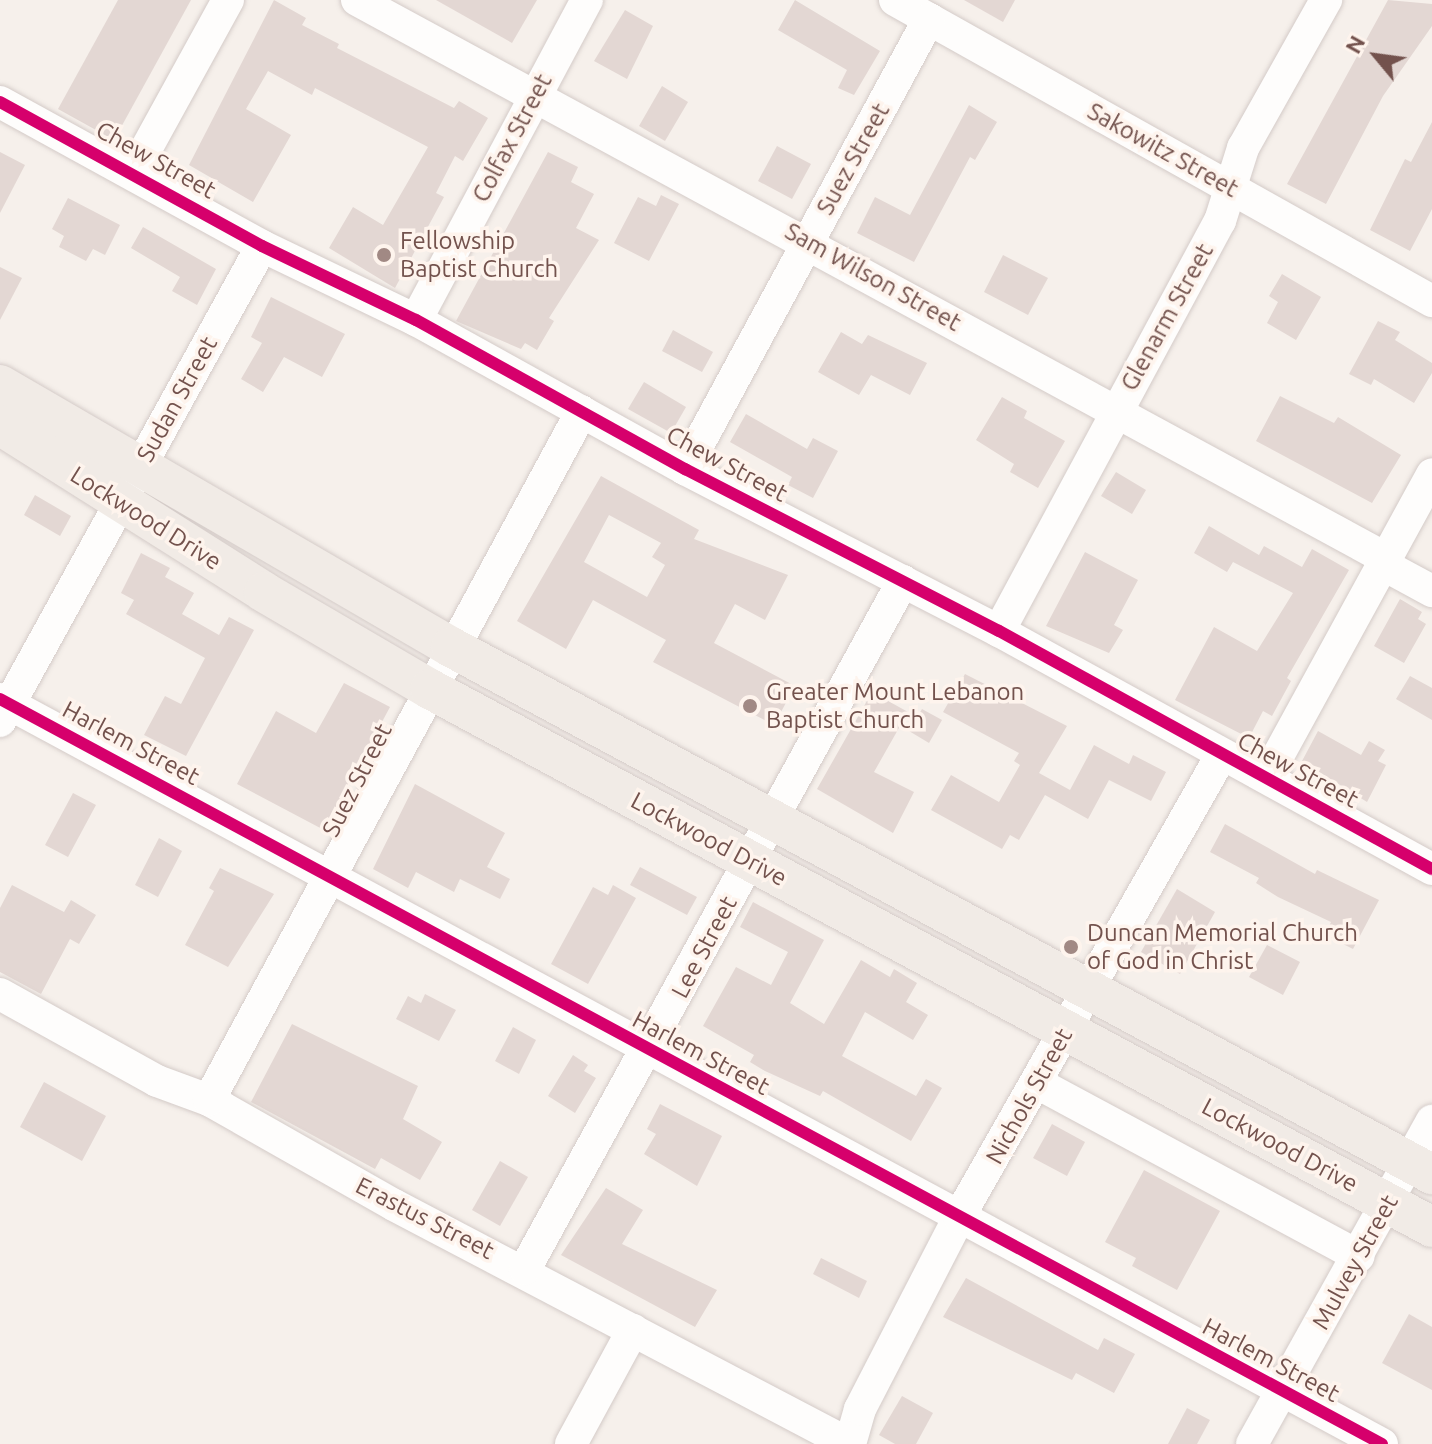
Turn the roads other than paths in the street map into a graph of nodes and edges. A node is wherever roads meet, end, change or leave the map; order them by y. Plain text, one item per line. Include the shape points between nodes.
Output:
1 (228, 0) edge
2 (357, 0) edge
3 (587, 0) edge
4 (895, 0) edge
5 (1326, 0) edge
6 (929, 19) junction
7 (535, 94) junction
8 (0, 102) edge
9 (134, 171) junction
10 (1228, 187) junction
11 (808, 241) junction
12 (262, 246) junction
13 (1429, 293) edge
14 (416, 320) junction
15 (0, 385) edge
16 (582, 411) junction
17 (1116, 411) junction
18 (0, 425) edge
19 (141, 465) junction
20 (685, 469) junction
21 (1432, 474) edge
22 (118, 501) junction
23 (1383, 561) junction
24 (903, 581) junction
25 (1432, 591) edge
26 (999, 631) junction
27 (451, 647) junction
28 (430, 689) junction
29 (3, 708) edge
30 (1222, 754) junction
31 (1267, 776) junction
32 (773, 820) junction
33 (749, 861) junction
34 (1432, 869) edge
35 (333, 874) junction
36 (1090, 990) junction
37 (0, 994) edge
38 (1066, 1030) junction
39 (648, 1049) junction
40 (1039, 1084) junction
41 (209, 1100) junction
42 (1432, 1121) edge
43 (1421, 1168) edge
44 (1388, 1203) junction
45 (959, 1217) junction
46 (1432, 1227) edge
47 (1359, 1256) junction
48 (525, 1269) junction
49 (633, 1330) junction
50 (1282, 1391) junction
51 (571, 1444) edge
52 (849, 1444) edge
53 (1252, 1444) edge
54 (1382, 1444) edge

1 - 9 street
2 - 7 street, Sam Wilson Street
3 - 7 street, Colfax Street
4 - 6 street, Sakowitz Street
5 - 10 street, Glenarm Street via 1243,148
6 - 10 street, Sakowitz Street
6 - 11 street, Suez Street
7 - 11 street, Sam Wilson Street
7 - 14 street, Colfax Street
8 - 9 street, Chew Street
9 - 12 street, Chew Street
10 - 13 street, Sakowitz Street
10 - 17 street, Glenarm Street via 1220,221
11 - 17 street, Sam Wilson Street
11 - 20 street, Suez Street
12 - 14 street, Chew Street
12 - 19 street, Sudan Street
14 - 16 street, Chew Street
15 - 19 main road, Lockwood Drive
16 - 20 street, Chew Street
16 - 27 street, Suez Street
17 - 23 street, Sam Wilson Street
17 - 26 street, Glenarm Street
18 - 22 main road, Lockwood Drive
19 - 22 street, Sudan Street
19 - 27 main road, Lockwood Drive via 293,559
20 - 24 street, Chew Street
21 - 23 street
22 - 28 main road, Lockwood Drive
22 - 29 street, Sudan Street
23 - 25 street, Sam Wilson Street
23 - 31 street
24 - 26 street, Chew Street
24 - 32 street, Lee Street
26 - 30 street, Chew Street
27 - 28 street, Suez Street
27 - 32 main road, Lockwood Drive
28 - 33 main road, Lockwood Drive
28 - 35 street, Suez Street
29 - 35 street, Harlem Street
30 - 31 street, Chew Street
30 - 36 street, Nichols Street
31 - 34 street, Chew Street
32 - 33 street, Lee Street
32 - 36 main road, Lockwood Drive
33 - 38 main road, Lockwood Drive
33 - 39 street, Lee Street
35 - 39 street, Harlem Street
35 - 41 street, Suez Street
36 - 38 street, Nichols Street
36 - 43 main road, Lockwood Drive
37 - 41 street, Erastus Street via 157,1081
38 - 40 street, Nichols Street
38 - 44 main road, Lockwood Drive
39 - 45 street, Harlem Street
39 - 48 street, Lee Street
40 - 45 street, Nichols Street
40 - 47 street
41 - 48 street, Erastus Street via 394,1205
42 - 43 street, Mulvey Street
43 - 44 street, Mulvey Street
44 - 46 main road, Lockwood Drive
44 - 47 street, Mulvey Street
45 - 50 street, Harlem Street
45 - 52 street, Nichols Street via 860,1409
47 - 50 street, Mulvey Street
48 - 49 street, Erastus Street
49 - 51 street
49 - 52 street, Erastus Street
50 - 53 street, Mulvey Street
50 - 54 street, Harlem Street

